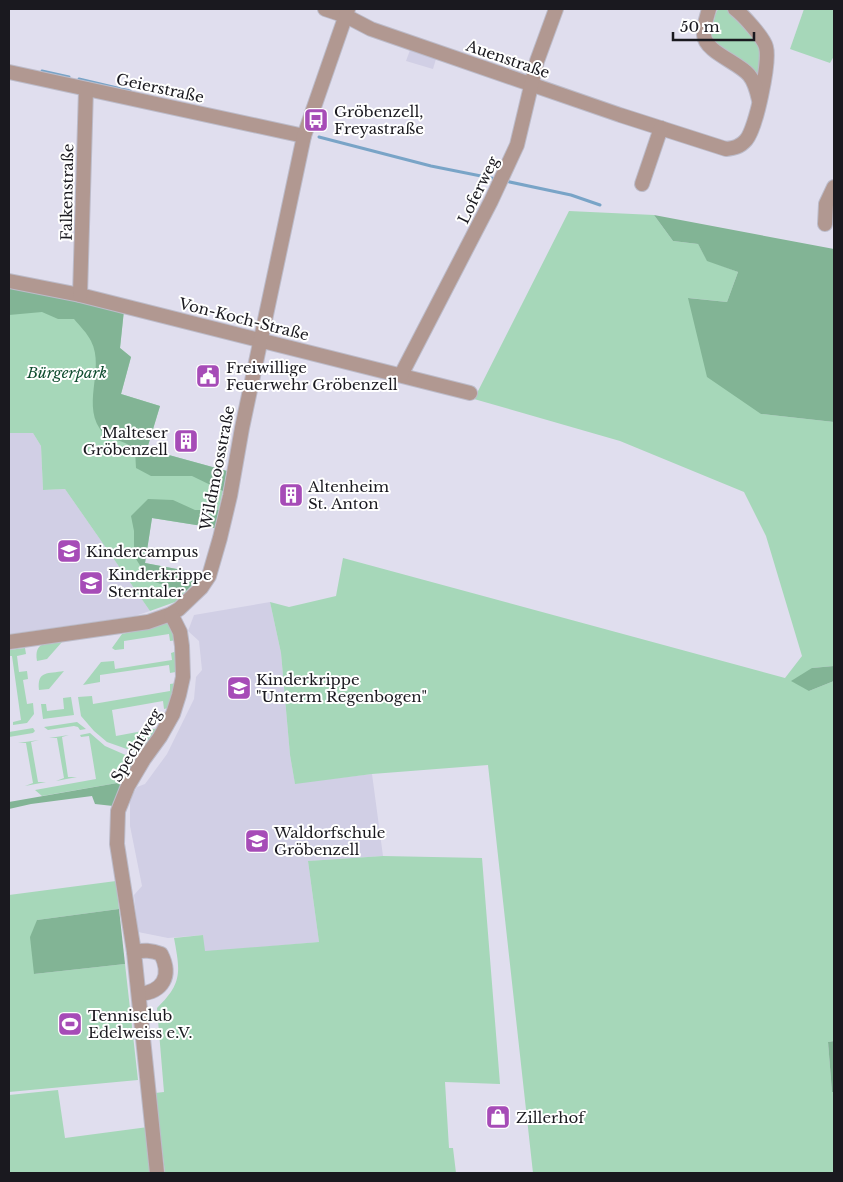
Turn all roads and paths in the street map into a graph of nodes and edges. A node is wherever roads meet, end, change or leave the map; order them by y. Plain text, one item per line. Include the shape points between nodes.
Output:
1 (325, 9) edge
2 (556, 9) edge
3 (709, 9) edge
4 (735, 9) edge
5 (347, 12) edge
6 (9, 72) edge
7 (532, 84) junction
8 (86, 89) junction
9 (760, 104) junction
10 (661, 128) junction
11 (304, 136) junction
12 (642, 184) dead end
13 (834, 187) edge
14 (825, 224) dead end
15 (9, 281) edge
16 (80, 295) junction
17 (261, 340) junction
18 (401, 375) junction
19 (470, 393) dead end
20 (171, 614) junction
21 (9, 642) edge
22 (134, 952) junction
23 (139, 994) junction
24 (157, 1173) edge

1 - 5 street, Auenstraße
2 - 7 street, Loferweg
3 - 9 street via 704,36 709,48 750,76 757,88
4 - 9 street, Auenstraße via 754,28 766,47
5 - 7 street, Auenstraße via 366,27
5 - 11 street, Wildmoosstraße
6 - 8 street, Geierstraße
7 - 10 street, Auenstraße
7 - 18 street, Loferweg via 517,145
8 - 11 street, Geierstraße
8 - 16 street, Falkenstraße
9 - 10 street, Auenstraße via 747,139 738,147 726,149
10 - 12 street
11 - 17 street, Wildmoosstraße
13 - 14 street via 826,204
15 - 16 street, Von-Koch-Straße
16 - 17 street, Von-Koch-Straße
17 - 18 street, Von-Koch-Straße
17 - 20 street, Wildmoosstraße via 230,496 209,576 201,588
18 - 19 street, Von-Koch-Straße
20 - 21 street, Wildmoosstraße via 148,622
20 - 22 street, Spechtweg via 180,632 182,646 183,676 179,695 173,714 128,786 118,811 116,844
22 - 23 street, Spechtweg
22 - 23 street via 161,954 166,965 160,985 149,993
23 - 24 street, Spechtweg

